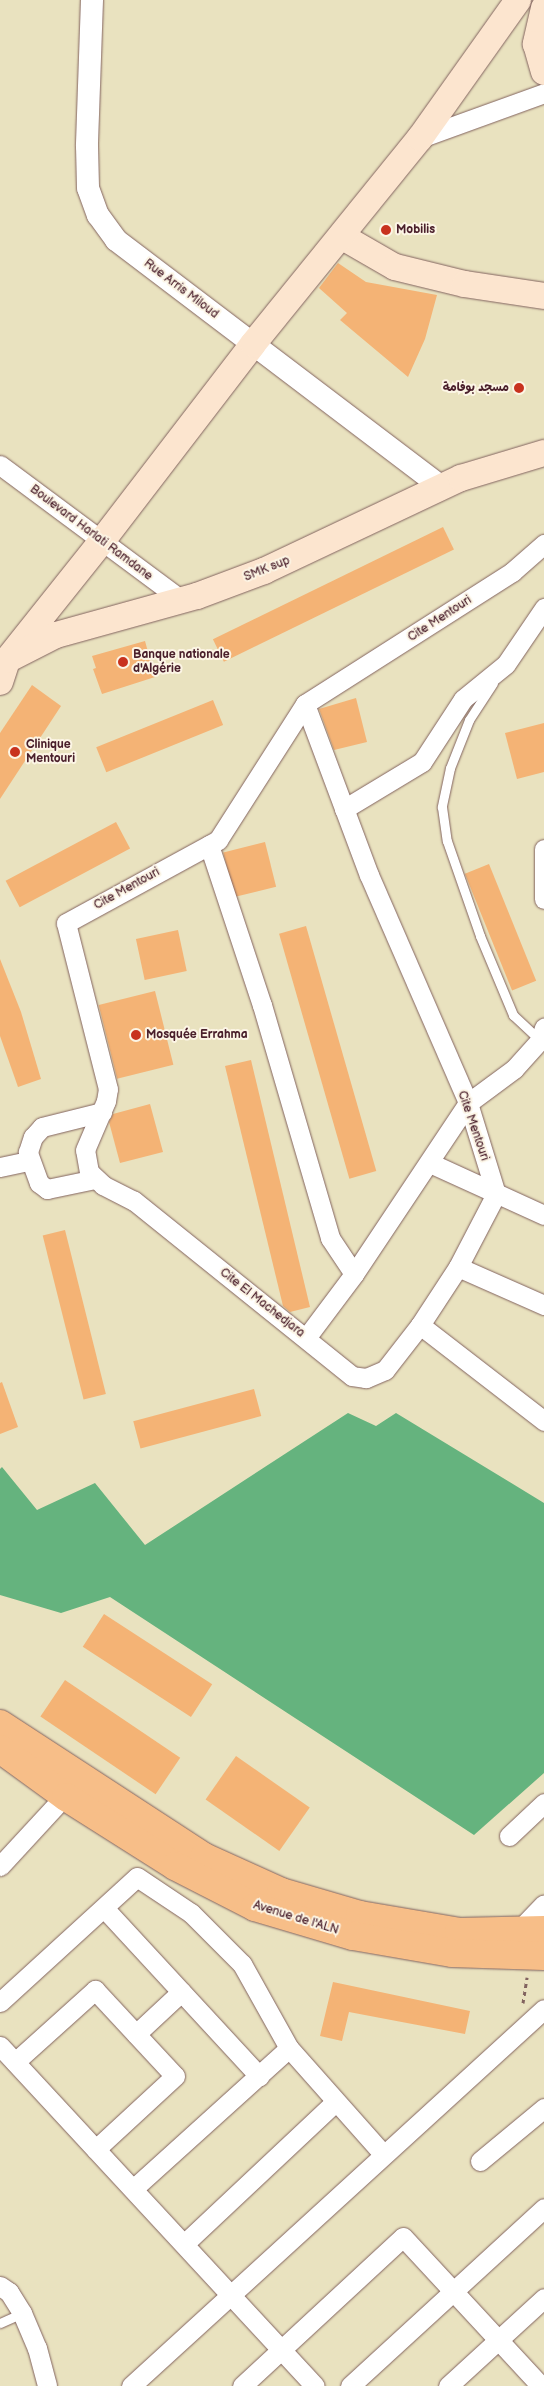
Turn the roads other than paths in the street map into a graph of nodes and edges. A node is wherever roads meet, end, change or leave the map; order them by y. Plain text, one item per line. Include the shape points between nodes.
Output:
1 (92, 0) edge
2 (518, 0) edge
3 (544, 8) edge
4 (544, 72) edge
5 (544, 93) edge
6 (420, 138) junction
7 (341, 236) junction
8 (544, 296) edge
9 (253, 344) junction
10 (544, 452) edge
11 (0, 465) edge
12 (443, 488) junction
13 (102, 541) junction
14 (544, 544) edge
15 (182, 600) junction
16 (544, 608) edge
17 (506, 664) junction
18 (2, 666) edge
19 (305, 704) junction
20 (344, 810) junction
21 (209, 844) junction
22 (543, 853) edge
23 (544, 900) edge
24 (542, 1034) edge
25 (468, 1103) junction
26 (102, 1112) junction
27 (29, 1161) junction
28 (430, 1163) junction
29 (0, 1167) edge
30 (94, 1179) junction
31 (496, 1194) junction
32 (544, 1215) edge
33 (458, 1267) junction
34 (354, 1274) junction
35 (544, 1305) edge
36 (420, 1325) junction
37 (306, 1338) junction
38 (544, 1421) edge
39 (0, 1724) edge
40 (0, 1735) edge
41 (0, 1749) edge
42 (70, 1791) junction
43 (97, 1801) junction
44 (544, 1803) edge
45 (509, 1836) dead end
46 (0, 1866) edge
47 (544, 1904) edge
48 (104, 1908) junction
49 (531, 1930) edge
50 (536, 1956) edge
51 (181, 1992) junction
52 (0, 2002) edge
53 (544, 2009) edge
54 (136, 2034) junction
55 (0, 2046) edge
56 (289, 2048) junction
57 (15, 2062) junction
58 (260, 2076) junction
59 (335, 2102) junction
60 (544, 2108) edge
61 (96, 2149) junction
62 (383, 2154) junction
63 (480, 2161) dead end
64 (133, 2189) junction
65 (544, 2208) edge
66 (184, 2244) junction
67 (0, 2286) edge
68 (453, 2290) junction
69 (230, 2294) junction
70 (544, 2298) edge
71 (22, 2313) junction
72 (0, 2323) edge
73 (500, 2340) junction
74 (281, 2350) junction
75 (47, 2386) edge
76 (131, 2386) edge
77 (242, 2386) edge
78 (315, 2386) edge
79 (350, 2386) edge
80 (448, 2386) edge
81 (541, 2386) edge

1 - 9 street, Rue Arris Miloud via 88,188 98,215 116,240
2 - 6 main road
3 - 4 main road via 536,44
5 - 6 street
6 - 7 main road
7 - 8 main road via 395,267 465,284
7 - 9 main road
9 - 12 street, Rue Arris Miloud
9 - 13 main road
10 - 12 main road, SMK sup via 501,464
11 - 13 street, Boulevard Harlati Ramdane
12 - 15 main road, SMK sup via 312,550
13 - 15 street, Boulevard Harlati Ramdane
13 - 18 main road
14 - 19 street, Cite Mentouri via 512,572
15 - 18 main road, SMK sup via 56,635
16 - 17 street
17 - 20 street via 463,699 422,762
17 - 24 lane via 469,720 450,768 442,807 447,841 514,1015
19 - 20 street, Cite Mentouri
19 - 21 street, Cite Mentouri via 223,832
20 - 25 street, Cite Mentouri
21 - 26 street, Cite Mentouri via 66,923 106,1075 108,1089
21 - 34 street via 262,1005 330,1238
22 - 23 street
24 - 25 street via 514,1069
25 - 28 street via 446,1133
25 - 31 street, Cite Mentouri
26 - 27 street via 42,1127 30,1144
26 - 30 street, Cite Mentouri via 85,1150 86,1163
27 - 29 street
27 - 30 street via 39,1184 47,1189
28 - 31 street
28 - 34 street
30 - 37 street, Cite El Machedjara via 134,1201
31 - 32 street
31 - 33 street, Cite El Machedjara
33 - 35 street
33 - 36 street, Cite El Machedjara
34 - 37 street
36 - 37 street, Cite El Machedjara via 385,1370 366,1378 352,1376
36 - 38 street
39 - 43 main road
40 - 42 main road
41 - 42 main road, Avenue de l'ALN
42 - 43 main road, Avenue de l'ALN
42 - 46 street
43 - 49 main road via 204,1857 281,1892 360,1915 459,1932
43 - 50 main road, Avenue de l'ALN via 175,1866 255,1907 353,1936 452,1953
44 - 45 street
47 - 49 street
48 - 51 street
48 - 52 street
48 - 56 street via 137,1877 191,1913 242,1964
51 - 54 street
51 - 58 street
53 - 62 street
54 - 57 street via 95,1990
54 - 61 street via 175,2076
55 - 57 street
56 - 58 street
56 - 59 street
57 - 61 street
58 - 64 street
59 - 62 street
59 - 66 street
60 - 63 street
61 - 64 street
62 - 69 street
64 - 66 street
65 - 68 street
66 - 69 street
67 - 71 street via 10,2292
68 - 73 street
68 - 74 street via 403,2236
68 - 79 street
69 - 74 street
69 - 76 street
70 - 73 street
71 - 72 lane
71 - 75 street via 37,2348
73 - 80 street
73 - 81 street
74 - 77 street
74 - 78 street

